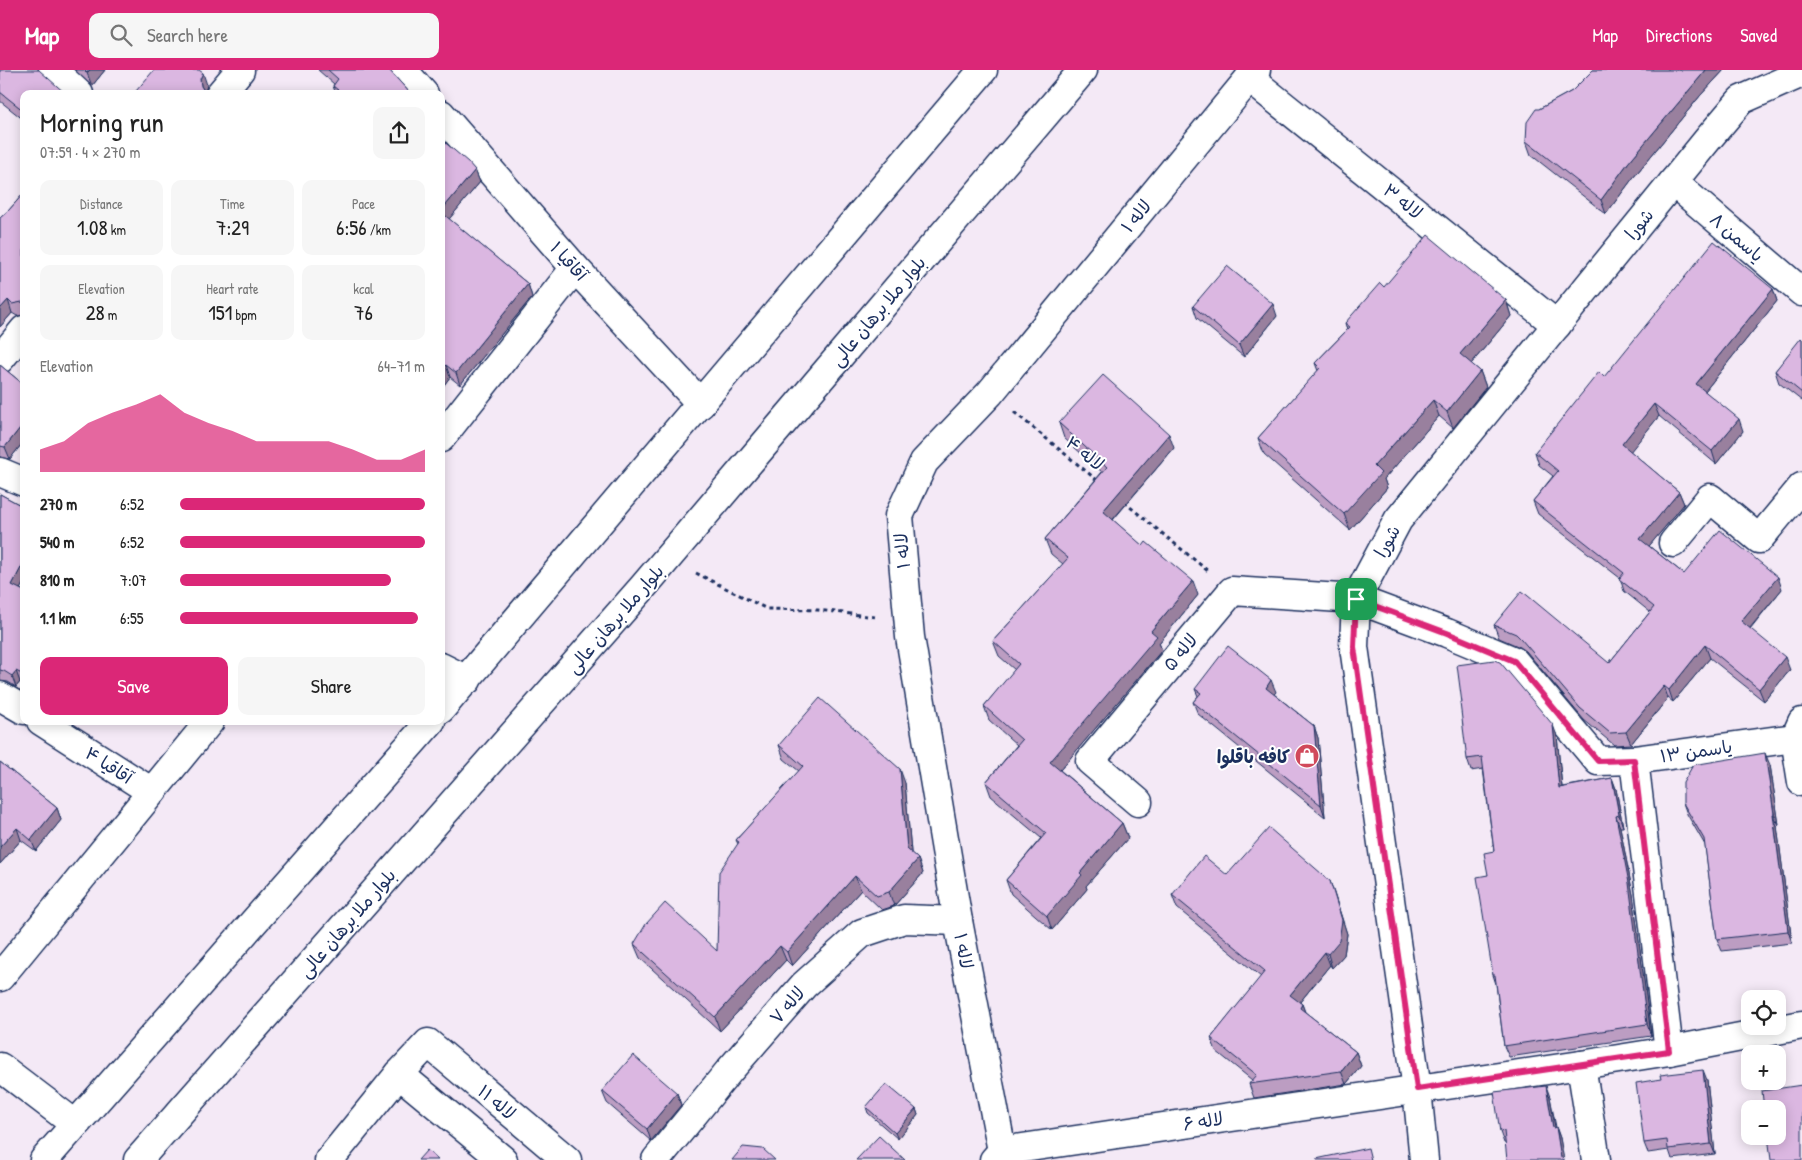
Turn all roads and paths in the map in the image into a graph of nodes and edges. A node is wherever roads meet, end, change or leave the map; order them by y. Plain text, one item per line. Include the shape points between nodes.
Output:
1 (53, 70) edge
2 (240, 70) edge
3 (403, 70) edge
4 (983, 70) edge
5 (1084, 70) edge
6 (1802, 73) edge
7 (1252, 74) edge
8 (75, 90) edge
9 (223, 90) edge
10 (420, 90) edge
11 (445, 120) edge
12 (1673, 182) junction
13 (575, 268) junction
14 (1802, 292) edge
15 (1557, 325) junction
16 (20, 335) edge
17 (0, 359) edge
18 (990, 393) junction
19 (701, 404) junction
20 (446, 423) edge
21 (0, 472) edge
22 (20, 480) edge
23 (1104, 486) edge
24 (1802, 487) edge
25 (1119, 498) edge
26 (1673, 543) dead end
27 (690, 570) dead end
28 (1232, 591) junction
29 (1356, 599) junction
30 (909, 620) junction
31 (445, 669) edge
32 (467, 680) junction
33 (0, 696) edge
34 (445, 705) edge
35 (20, 708) edge
36 (47, 725) edge
37 (207, 725) edge
38 (426, 725) edge
39 (1799, 730) edge
40 (1634, 760) junction
41 (1802, 782) edge
42 (152, 792) junction
43 (1138, 802) dead end
44 (958, 921) junction
45 (0, 977) edge
46 (1802, 1025) edge
47 (1669, 1051) junction
48 (1581, 1065) junction
49 (0, 1067) edge
50 (399, 1074) junction
51 (1417, 1089) junction
52 (75, 1124) junction
53 (998, 1155) edge
54 (44, 1160) edge
55 (138, 1160) edge
56 (329, 1160) edge
57 (503, 1160) edge
58 (567, 1160) edge
59 (656, 1160) edge
60 (1424, 1160) edge
61 (1596, 1160) edge

1 - 8 street
2 - 9 street
3 - 10 street
4 - 19 street
5 - 55 street, بلوار ملا برهان عالی via 643,587
6 - 12 street, شورا via 1741,100
7 - 15 street, لاله ۳
7 - 18 street, لاله ۱
11 - 13 street, آقاقیا ۱
12 - 14 street, یاسمن ۸
12 - 15 street, شورا
13 - 19 street, آقاقیا ۱
13 - 20 street
15 - 29 street, شورا via 1398,520
16 - 17 street
18 - 23 path, لاله ۴
18 - 30 street, لاله ۱ via 924,462 899,516
19 - 32 street
21 - 22 street
24 - 26 street via 1759,539 1710,498
25 - 28 path
27 - 30 path via 767,609 818,610
28 - 29 street
28 - 43 street, لاله ۵ via 1090,761
29 - 40 street, یاسمن ۱۳ via 1514,661 1598,761
29 - 51 street, شورا via 1354,647
30 - 44 street, لاله ۱
31 - 32 street
32 - 34 street
33 - 35 street
36 - 42 street, آقاقیا ۴
37 - 42 street
38 - 52 street
39 - 40 street, یاسمن ۱۳
39 - 41 street
40 - 47 street
42 - 45 street
44 - 53 street, لاله ۱
44 - 59 street, لاله ۷ via 904,919 862,933 808,980
46 - 47 street, لاله ۶
47 - 48 street, لاله ۶
48 - 51 street, لاله ۶
48 - 61 street
49 - 52 street
50 - 56 street
50 - 57 street
50 - 58 street, لاله ۱۱ via 428,1043
51 - 53 street, لاله ۶
51 - 60 street, شورا
52 - 54 street

